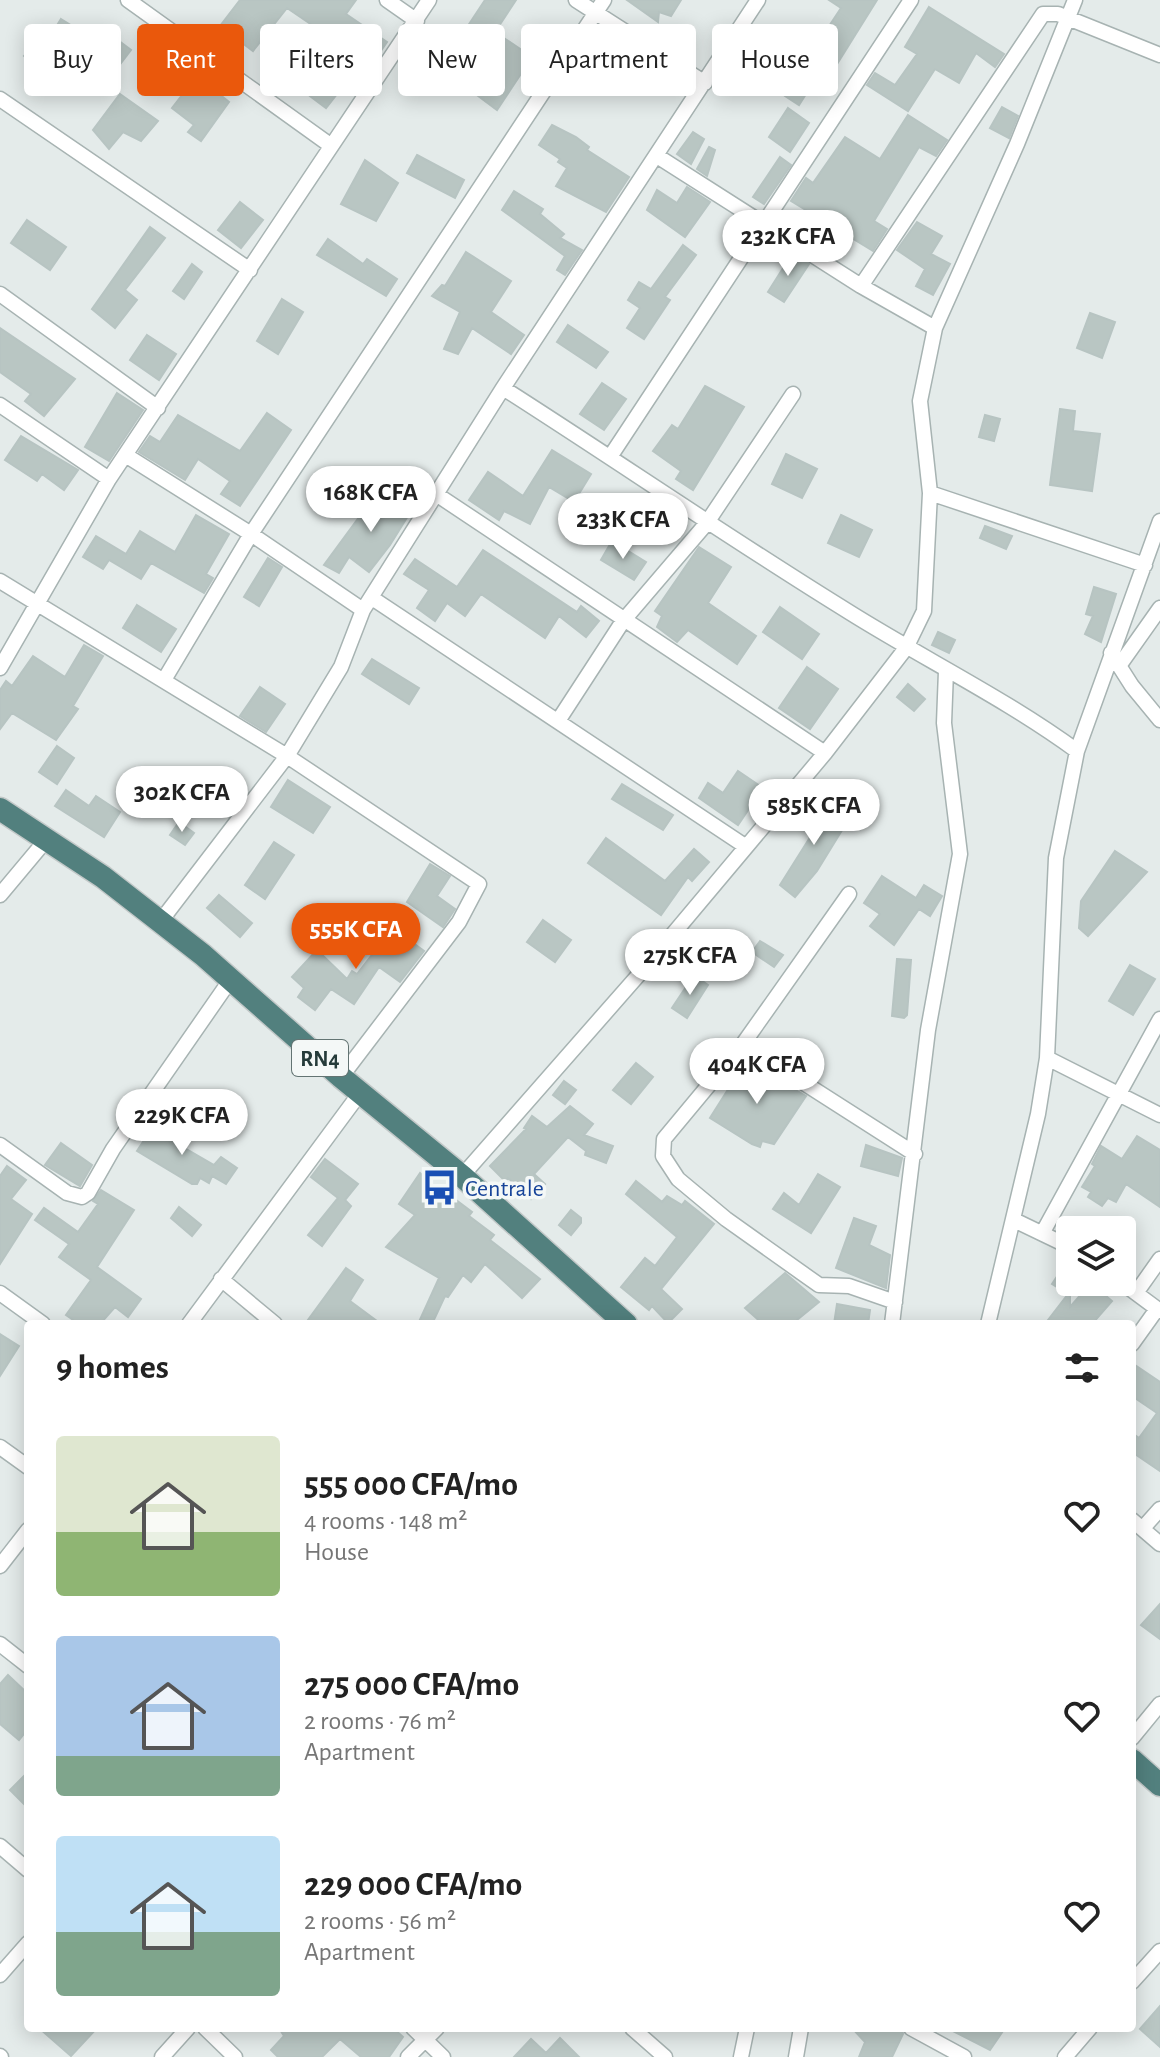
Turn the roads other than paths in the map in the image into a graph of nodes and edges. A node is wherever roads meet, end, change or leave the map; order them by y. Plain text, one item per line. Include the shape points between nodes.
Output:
1 (128, 0) edge
2 (387, 0) edge
3 (429, 0) edge
4 (576, 0) edge
5 (758, 0) edge
6 (911, 0) edge
7 (1075, 0) edge
8 (600, 6) edge
9 (1066, 17) junction
10 (417, 21) junction
11 (1160, 55) edge
12 (705, 83) junction
13 (0, 99) edge
14 (330, 145) junction
15 (657, 156) junction
16 (766, 223) junction
17 (250, 270) junction
18 (861, 286) junction
19 (0, 294) edge
20 (935, 328) junction
21 (503, 388) junction
22 (793, 394) dead end
23 (0, 405) edge
24 (158, 408) junction
25 (127, 456) junction
26 (610, 457) junction
27 (109, 479) junction
28 (930, 493) junction
29 (436, 494) junction
30 (1160, 521) edge
31 (706, 524) junction
32 (251, 534) junction
33 (1145, 565) junction
34 (0, 581) edge
35 (368, 604) junction
36 (38, 606) junction
37 (1160, 608) edge
38 (623, 621) junction
39 (906, 648) junction
40 (1115, 659) junction
41 (0, 668) edge
42 (946, 671) junction
43 (164, 680) junction
44 (1160, 720) edge
45 (558, 721) junction
46 (1077, 751) junction
47 (825, 753) junction
48 (287, 756) junction
49 (0, 809) edge
50 (46, 840) junction
51 (745, 846) junction
52 (849, 894) dead end
53 (0, 895) edge
54 (160, 922) junction
55 (231, 979) junction
56 (1160, 1019) edge
57 (743, 1044) junction
58 (1047, 1058) junction
59 (341, 1077) junction
60 (1119, 1092) junction
61 (360, 1093) junction
62 (1160, 1115) edge
63 (0, 1145) edge
64 (915, 1154) junction
65 (462, 1176) junction
66 (1014, 1220) junction
67 (1043, 1232) junction
68 (1056, 1239) edge
69 (1160, 1259) edge
70 (221, 1279) junction
71 (0, 1293) edge
72 (1136, 1293) joint
73 (895, 1302) junction
74 (1158, 1310) edge
75 (37, 1320) edge
76 (192, 1320) edge
77 (270, 1320) edge
78 (618, 1320) edge
79 (893, 1320) edge
80 (989, 1320) edge
81 (1136, 1339) edge
82 (0, 1447) edge
83 (24, 1464) edge
84 (1160, 1509) edge
85 (1138, 1524) edge
86 (24, 1535) edge
87 (1160, 1544) edge
88 (0, 1566) edge
89 (0, 1644) edge
90 (24, 1663) edge
91 (1160, 1704) edge
92 (1136, 1733) edge
93 (1136, 1764) edge
94 (1160, 1785) edge
95 (0, 1846) edge
96 (24, 1867) edge
97 (24, 1948) edge
98 (1160, 1951) edge
99 (0, 1975) edge
100 (1136, 1978) edge
101 (184, 2032) edge
102 (209, 2032) edge
103 (418, 2032) edge
104 (433, 2032) edge
105 (637, 2032) edge
106 (746, 2032) edge
107 (800, 2032) edge
108 (918, 2032) edge
109 (1087, 2032) edge
110 (426, 2039) junction
111 (162, 2057) edge
112 (235, 2057) edge
113 (408, 2057) edge
114 (443, 2057) edge
115 (665, 2057) edge
116 (741, 2057) edge
117 (796, 2057) edge
118 (964, 2057) edge
119 (1065, 2057) edge

1 - 14 street
2 - 10 street
3 - 10 street
4 - 8 street
5 - 12 street
6 - 16 street
7 - 9 street
8 - 12 street
8 - 32 street
9 - 11 street
9 - 18 street via 1048,13 1035,21
9 - 20 street via 1017,144
10 - 14 street
12 - 15 street
13 - 17 street
14 - 17 street
15 - 16 street
15 - 21 street
16 - 18 street
16 - 26 street
17 - 24 street
18 - 20 street
19 - 24 street
20 - 28 street via 920,401
21 - 26 street
21 - 29 street
22 - 31 street
23 - 27 street
24 - 25 street
25 - 27 street
25 - 32 street
26 - 31 street
27 - 36 street
28 - 33 street
28 - 39 street via 924,611
29 - 35 street
29 - 38 street
30 - 33 street
31 - 38 street
31 - 39 street
32 - 35 street
32 - 43 street
33 - 40 street
34 - 36 street
35 - 45 street
35 - 48 street via 341,667
36 - 41 street
36 - 43 street
37 - 40 street
38 - 45 street
38 - 47 street
39 - 42 street
39 - 47 street
40 - 44 street
40 - 46 street
42 - 46 street
42 - 64 street via 944,723 960,854 928,1030
43 - 48 street
45 - 51 street
46 - 58 street via 1056,858
47 - 51 street
48 - 54 street
48 - 59 street via 479,884 459,922
49 - 50 highway, RN4
50 - 53 street
50 - 54 highway, RN4
51 - 65 street
52 - 57 street
54 - 55 highway, RN4
55 - 59 highway, RN4
55 - 63 street via 88,1193 67,1193
56 - 60 street
57 - 64 street
57 - 73 street via 664,1139 668,1165 726,1219 819,1285 849,1286
58 - 60 street
58 - 66 street
59 - 61 highway, RN4
60 - 62 street
60 - 67 street
61 - 65 highway, RN4
61 - 70 street
64 - 73 street
65 - 78 highway, RN4
66 - 67 street
66 - 80 street
67 - 68 street
69 - 72 street
70 - 76 street
70 - 77 street
71 - 75 street
72 - 74 street
73 - 79 street
74 - 81 street
82 - 83 street
84 - 85 street
85 - 87 street
86 - 88 street
89 - 90 street
91 - 92 street
93 - 94 highway
95 - 96 street
97 - 99 street
98 - 100 street
101 - 111 street
102 - 112 street
103 - 110 street
104 - 110 street
105 - 115 street
106 - 116 street
107 - 117 street
108 - 118 street
109 - 119 street
110 - 113 street
110 - 114 street

